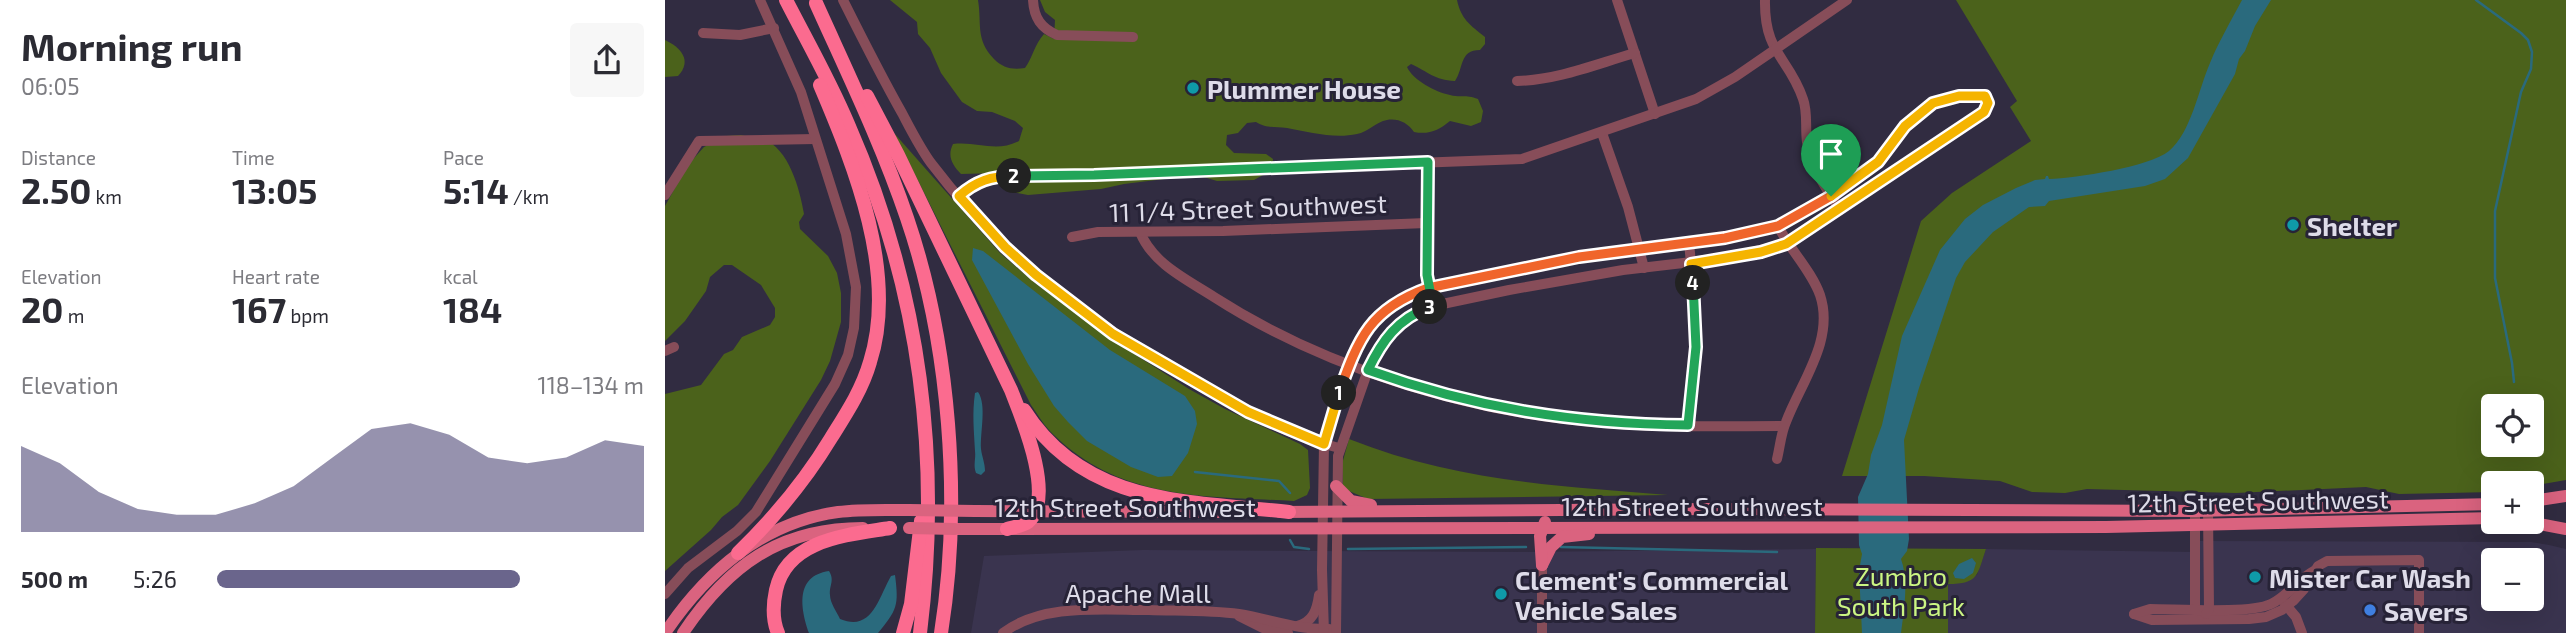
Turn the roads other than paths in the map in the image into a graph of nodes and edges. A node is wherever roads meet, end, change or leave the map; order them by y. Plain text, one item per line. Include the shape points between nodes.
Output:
1 (760, 0) edge
2 (786, 0) edge
3 (843, 0) edge
4 (1033, 0) edge
5 (1617, 0) edge
6 (1765, 0) edge
7 (815, 1) edge
8 (1839, 2) edge
9 (774, 28) junction
10 (703, 33) dead end
11 (805, 37) junction
12 (1133, 37) dead end
13 (1774, 51) junction
14 (1635, 53) junction
15 (1517, 81) dead end
16 (1654, 114) junction
17 (1602, 133) junction
18 (815, 139) junction
19 (1428, 162) junction
20 (665, 195) edge
21 (959, 196) junction
22 (1831, 196) junction
23 (1840, 210) junction
24 (1426, 223) junction
25 (1778, 226) junction
26 (1140, 232) junction
27 (1072, 237) dead end
28 (1689, 243) junction
29 (1786, 244) junction
30 (1640, 248) junction
31 (1691, 264) junction
32 (1644, 268) junction
33 (1428, 288) junction
34 (1433, 306) junction
35 (1349, 364) junction
36 (1368, 370) junction
37 (1011, 390) junction
38 (1688, 425) junction
39 (1784, 426) junction
40 (1324, 444) junction
41 (1339, 449) junction
42 (1777, 459) dead end
43 (929, 461) junction
44 (1336, 486) junction
45 (2566, 496) edge
46 (2544, 500) edge
47 (2544, 502) edge
48 (2566, 503) edge
49 (2481, 504) edge
50 (1605, 510) junction
51 (1036, 511) junction
52 (1329, 511) junction
53 (2202, 511) junction
54 (1289, 512) junction
55 (1387, 512) junction
56 (2481, 518) edge
57 (2566, 518) edge
58 (2544, 519) edge
59 (2544, 524) edge
60 (2202, 526) junction
61 (1495, 527) junction
62 (1542, 527) junction
63 (890, 528) junction
64 (1639, 528) junction
65 (1007, 529) junction
66 (1322, 529) junction
67 (1335, 529) junction
68 (2566, 529) edge
69 (1539, 548) junction
70 (738, 553) junction
71 (1542, 565) junction
72 (1322, 570) junction
73 (665, 594) edge
74 (2284, 602) junction
75 (2195, 609) junction
76 (2209, 609) junction
77 (2202, 620) junction
78 (1292, 630) edge
79 (1324, 631) edge
80 (1336, 631) edge
81 (665, 633) edge
82 (683, 633) edge
83 (778, 633) edge
84 (903, 633) edge
85 (921, 633) edge
86 (941, 633) edge
87 (1003, 633) edge
88 (1542, 633) edge
89 (2302, 633) edge
90 (2419, 633) edge

1 - 9 street
2 - 11 highway
3 - 21 street via 917,141
4 - 12 street via 1039,23 1057,35
5 - 14 street
6 - 13 street via 1766,28
7 - 37 highway via 898,155
7 - 86 highway via 908,220 936,335 950,467
8 - 13 street
9 - 10 street via 740,35
9 - 18 street
11 - 43 highway via 855,140 885,219 919,365
11 - 70 highway via 865,214 878,275 878,327 859,390 819,458 777,514
13 - 16 street via 1715,89
13 - 22 street via 1804,99 1809,152
14 - 15 street via 1557,76
14 - 16 street
16 - 17 street
17 - 19 street via 1522,159
17 - 30 street
18 - 20 street via 699,141
18 - 73 street via 853,264 856,308 848,355 826,400 756,512 688,568
19 - 21 street via 1008,176 974,183
19 - 24 street
21 - 40 street via 1036,275 1113,334 1248,412
22 - 23 street
22 - 23 street via 1878,162 1905,126 1933,103 1985,96 1984,112
22 - 25 street
23 - 29 street
24 - 26 street, 11 1/4 Street Southwest
24 - 33 street
25 - 28 street
25 - 29 street
26 - 27 street, 11 1/4 Street Southwest
26 - 35 street via 1157,258 1224,303
28 - 30 street
28 - 31 street
29 - 31 street
29 - 39 street via 1819,294 1823,325 1816,357
30 - 32 street
30 - 33 street
31 - 32 street
31 - 38 street via 1696,347
32 - 34 street
33 - 34 street
33 - 35 street via 1381,313
34 - 36 street via 1410,316 1389,333
35 - 36 street
35 - 40 street
36 - 38 street via 1470,402 1528,414 1592,422
36 - 41 street
37 - 51 highway via 1036,473
37 - 54 highway via 1049,442 1076,465 1108,482 1170,499
38 - 39 street
39 - 42 street
40 - 41 street
40 - 52 street
41 - 44 street
43 - 84 highway via 911,604
43 - 85 highway
44 - 52 street
44 - 55 main road via 1351,501
45 - 46 main road
47 - 48 main road
49 - 53 main road, 12th Street Southwest
50 - 53 main road, 12th Street Southwest
50 - 55 main road, 12th Street Southwest
50 - 62 main road via 1551,518
51 - 54 main road, 12th Street Southwest
51 - 65 highway via 1024,524
51 - 70 main road, 12th Street Southwest, bridge via 856,510 819,515 774,532
52 - 54 main road, 12th Street Southwest
52 - 55 main road, 12th Street Southwest
52 - 66 street
52 - 67 street
53 - 60 street
56 - 60 main road, 12th Street Southwest
57 - 58 main road
59 - 68 main road
60 - 64 main road, 12th Street Southwest
60 - 75 street
60 - 76 street
61 - 62 main road, 12th Street Southwest
61 - 67 main road, 12th Street Southwest
61 - 69 main road via 1531,535
62 - 64 main road, 12th Street Southwest
62 - 69 main road
63 - 65 main road, 12th Street Southwest, bridge
63 - 82 main road, 12th Street Southwest via 822,532 759,554 712,593
63 - 83 highway via 835,538 791,561 774,597
64 - 71 main road via 1562,537
65 - 66 main road, 12th Street Southwest
66 - 67 main road, 12th Street Southwest
66 - 72 street
67 - 80 street
69 - 71 main road
70 - 81 main road, 12th Street Southwest via 695,593
71 - 88 street
72 - 78 street via 1314,615
72 - 79 street
74 - 76 street
74 - 77 street via 2273,614 2260,618
74 - 89 street
74 - 90 street via 2301,593 2318,566 2327,561 2419,560
75 - 76 street
75 - 77 street
75 - 77 street via 2150,609 2134,614 2152,620
76 - 77 street
78 - 79 street, Apache Mall
78 - 87 street, Apache Mall via 1250,623 1236,614 1197,610 1063,612
79 - 80 street, Apache Mall

